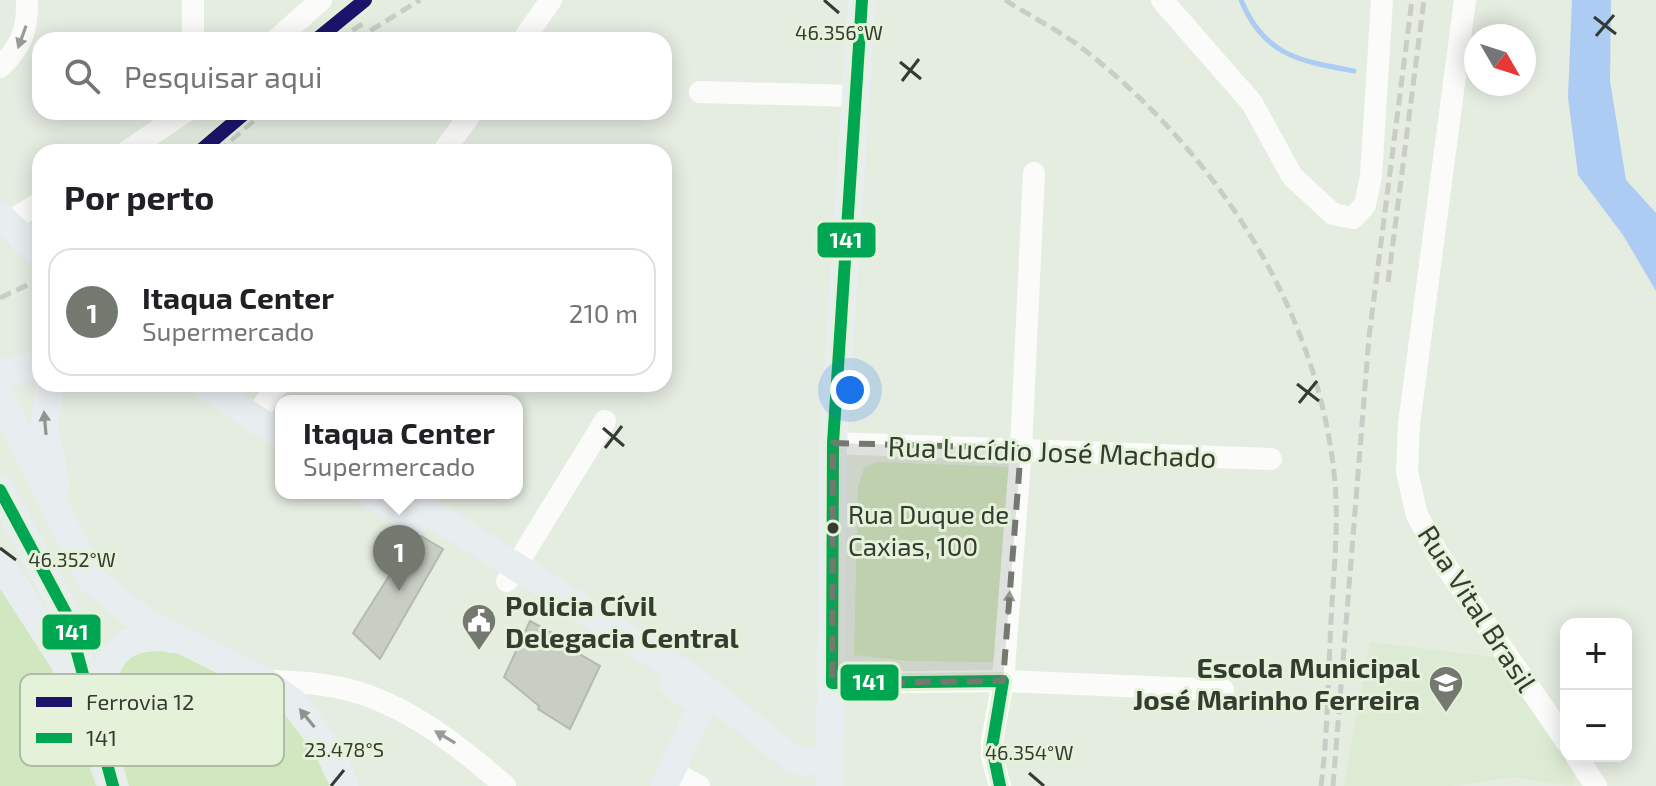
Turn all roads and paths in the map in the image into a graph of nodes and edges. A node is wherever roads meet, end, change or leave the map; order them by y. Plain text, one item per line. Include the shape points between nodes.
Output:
1 (27, 0) edge
2 (193, 0) edge
3 (321, 0) edge
4 (551, 0) edge
5 (862, 0) edge
6 (1162, 0) edge
7 (1382, 0) edge
8 (1465, 0) edge
9 (193, 32) edge
10 (285, 32) edge
11 (529, 32) edge
12 (0, 67) edge
13 (700, 92) dead end
14 (854, 96) junction
15 (173, 120) edge
16 (466, 120) edge
17 (138, 144) edge
18 (449, 144) edge
19 (1034, 173) dead end
20 (32, 208) edge
21 (9, 224) edge
22 (32, 246) edge
23 (32, 366) edge
24 (0, 374) edge
25 (49, 392) edge
26 (227, 392) edge
27 (244, 392) edge
28 (2, 401) edge
29 (269, 407) edge
30 (605, 421) dead end
31 (833, 443) junction
32 (1021, 448) junction
33 (1271, 459) dead end
34 (0, 490) edge
35 (381, 499) edge
36 (408, 499) edge
37 (62, 518) junction
38 (0, 563) edge
39 (512, 574) junction
40 (178, 640) junction
41 (69, 674) edge
42 (83, 674) edge
43 (105, 674) edge
44 (250, 674) edge
45 (1003, 681) junction
46 (284, 682) edge
47 (832, 683) junction
48 (1223, 690) dead end
49 (284, 695) edge
50 (708, 707) junction
51 (1560, 732) edge
52 (824, 749) junction
53 (107, 766) edge
54 (1582, 769) edge
55 (668, 779) edge
56 (113, 786) edge
57 (345, 786) edge
58 (505, 786) edge
59 (699, 786) edge
60 (830, 786) edge
61 (1000, 786) edge
62 (1596, 786) edge

1 -> 12 street via 24,36
2 - 9 street
3 - 10 street
4 - 11 street
5 - 14 main road
6 - 7 street via 1252,103 1292,176 1333,214 1353,218 1365,205 1371,176
8 - 51 street, Rua Vital Brasil via 1407,472 1417,515 1439,556
13 - 14 street
14 - 31 main road
15 - 17 street
16 - 18 street
19 - 32 street
20 - 21 street
21 - 22 main road
23 - 24 main road
37 -> 25 main road via 44,425
26 - 29 main road
27 - 29 main road
28 - 37 main road
30 - 39 street
31 - 32 street, Rua Lucídio José Machado
31 - 47 main road
32 - 33 street, Rua Lucídio José Machado
45 -> 32 street
34 - 42 main road via 67,615
35 - 39 main road
36 - 39 main road
37 - 40 main road via 91,579 115,602
38 - 41 main road
39 - 50 main road
40 - 43 main road via 138,638 114,654
40 - 44 main road
45 - 47 street
45 - 48 street
45 - 61 street via 992,741
58 -> 46 street via 452,742 384,703 326,685
47 - 52 main road
57 -> 49 main road via 312,724
50 - 52 main road via 808,745 822,744
50 - 52 main road via 802,762
50 - 55 main road
52 - 60 main road
53 - 56 main road
54 - 62 street
55 - 59 street

